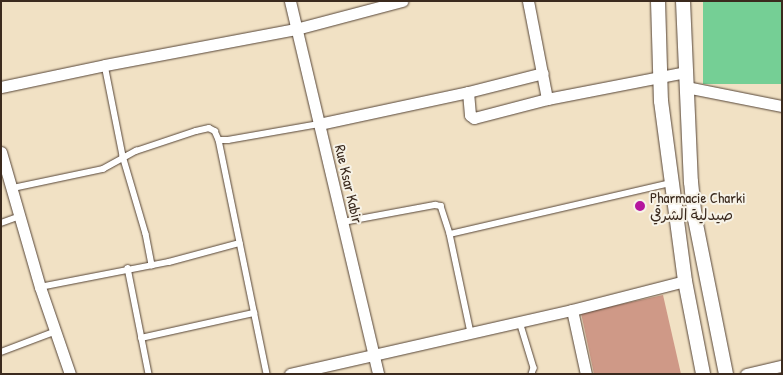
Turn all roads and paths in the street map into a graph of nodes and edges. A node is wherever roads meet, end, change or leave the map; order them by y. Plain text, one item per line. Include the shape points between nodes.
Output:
1 (290, 1) edge
2 (402, 1) edge
3 (528, 1) edge
4 (658, 1) edge
5 (683, 1) edge
6 (296, 29) junction
7 (105, 64) junction
8 (686, 72) junction
9 (543, 73) junction
10 (660, 76) junction
11 (1, 87) edge
12 (686, 87) junction
13 (468, 92) junction
14 (547, 99) junction
15 (782, 106) edge
16 (319, 124) junction
17 (219, 140) junction
18 (1, 152) edge
19 (123, 156) junction
20 (671, 183) junction
21 (14, 188) junction
22 (21, 216) junction
23 (343, 222) junction
24 (1, 223) edge
25 (450, 234) junction
26 (240, 243) junction
27 (152, 265) junction
28 (128, 268) junction
29 (684, 282) junction
30 (40, 287) junction
31 (572, 310) junction
32 (254, 313) junction
33 (520, 322) junction
34 (54, 332) junction
35 (471, 333) junction
36 (141, 338) junction
37 (1, 352) edge
38 (374, 355) junction
39 (782, 366) edge
40 (70, 374) edge
41 (149, 374) edge
42 (267, 374) edge
43 (290, 374) edge
44 (378, 374) edge
45 (532, 374) edge
46 (586, 374) edge
47 (703, 374) edge
48 (726, 374) edge
49 (746, 374) edge

1 - 6 street, Rue Ksar Kabir
2 - 6 street
3 - 9 street
4 - 10 street
5 - 8 street
6 - 7 street
6 - 16 street, Rue Ksar Kabir
7 - 11 street
7 - 19 lane
8 - 10 street
8 - 12 street
9 - 13 street
9 - 14 street
10 - 14 street
10 - 20 street
12 - 15 street
12 - 48 street via 695,219
13 - 14 street via 470,115 474,118
13 - 16 street
16 - 17 lane
16 - 23 street, Rue Ksar Kabir
17 - 19 lane via 215,131 209,128
17 - 26 lane
18 - 21 street
19 - 21 lane via 104,169
19 - 27 lane
20 - 25 lane
20 - 29 street
21 - 22 street
22 - 24 lane
22 - 30 street
23 - 25 lane via 438,204
23 - 38 street, Rue Ksar Kabir
25 - 35 lane
26 - 27 lane
26 - 32 lane
27 - 28 lane
28 - 30 lane
28 - 36 lane
29 - 31 street
29 - 47 street
30 - 34 street
31 - 33 street
31 - 46 street
32 - 36 lane
32 - 42 lane
33 - 35 street
33 - 45 lane via 534,368
34 - 37 lane
34 - 40 street
35 - 38 street
36 - 41 lane
38 - 43 street
38 - 44 street, Rue Ksar Kabir
39 - 49 street

